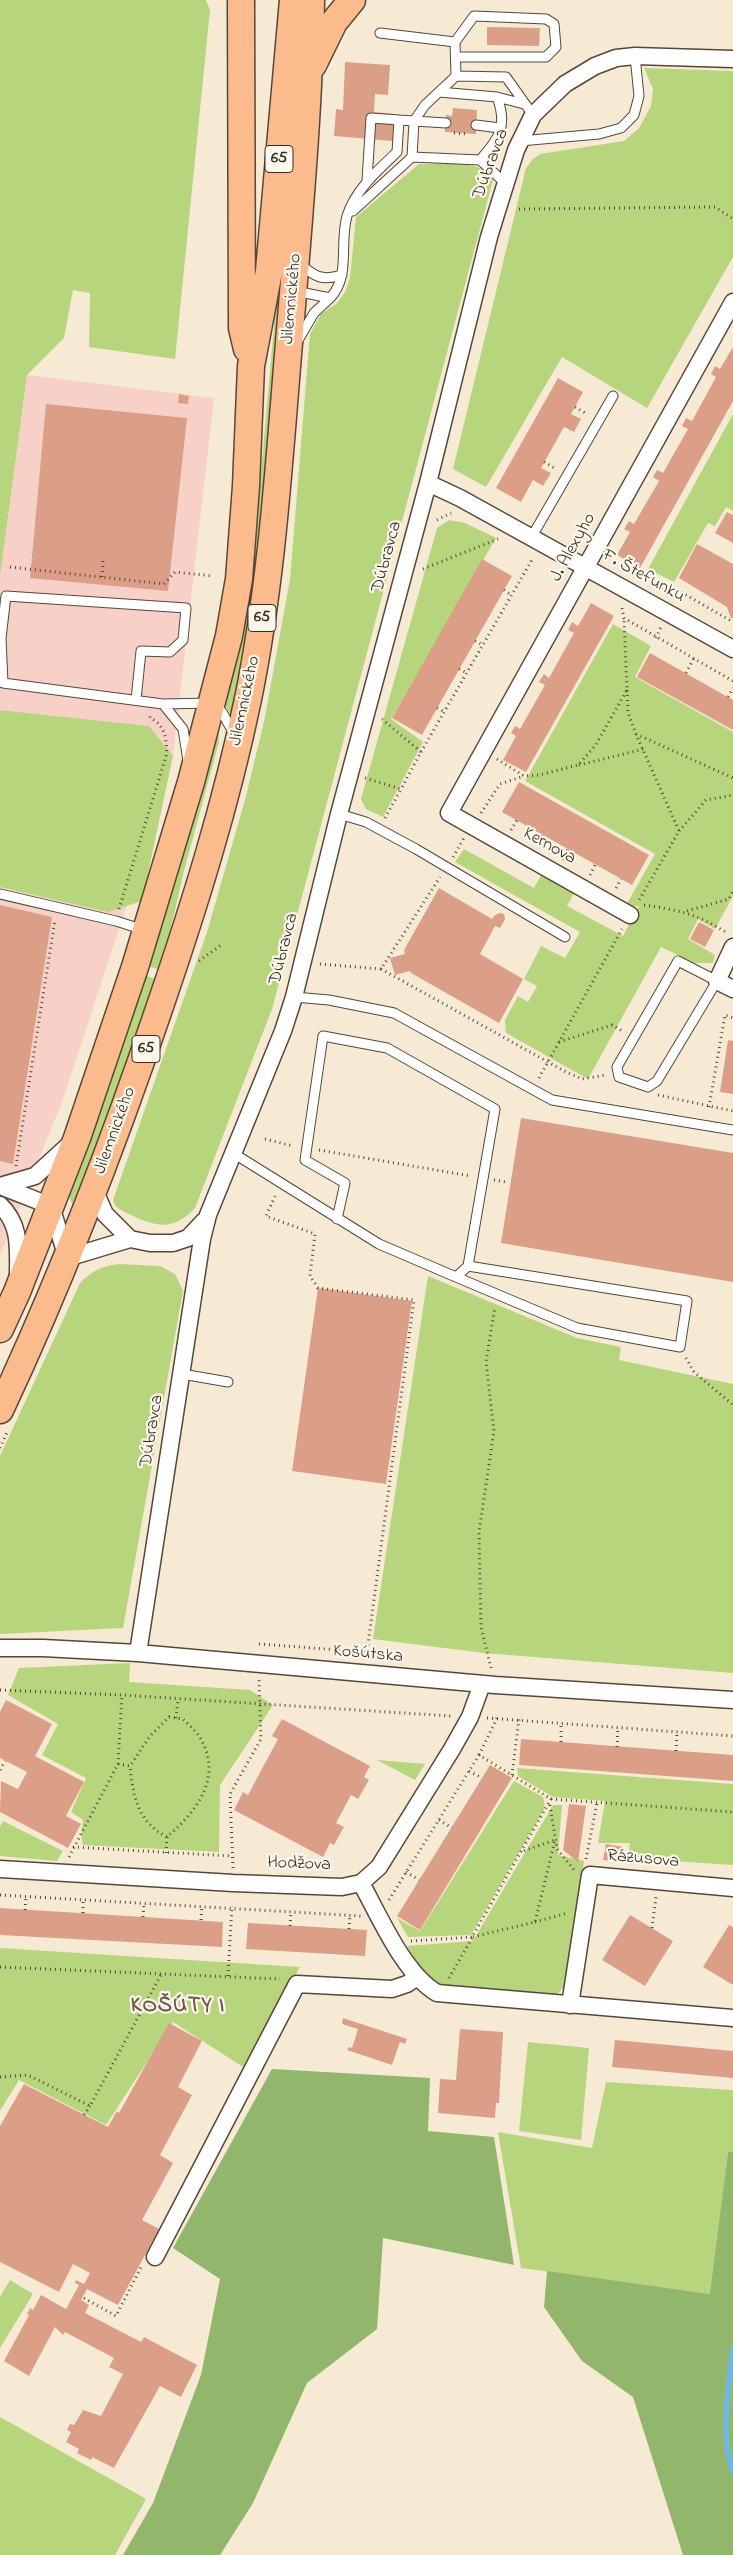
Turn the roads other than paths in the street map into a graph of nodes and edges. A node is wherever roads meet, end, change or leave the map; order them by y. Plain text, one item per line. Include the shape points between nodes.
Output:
1 (241, 0) edge
2 (293, 0) edge
3 (311, 0) edge
4 (352, 0) edge
5 (380, 33) dead end
6 (455, 42) junction
7 (634, 56) junction
8 (456, 57) junction
9 (733, 59) edge
10 (310, 73) junction
11 (456, 76) junction
12 (439, 92) junction
13 (497, 97) junction
14 (529, 109) junction
15 (399, 120) junction
16 (414, 121) junction
17 (446, 123) dead end
18 (476, 125) dead end
19 (500, 128) junction
20 (520, 141) junction
21 (412, 157) junction
22 (480, 160) junction
23 (367, 180) junction
24 (505, 183) junction
25 (347, 216) junction
26 (296, 260) junction
27 (342, 275) junction
28 (279, 280) junction
29 (330, 298) junction
30 (733, 302) edge
31 (288, 357) junction
32 (251, 366) junction
33 (613, 396) dead end
34 (428, 483) junction
35 (533, 546) junction
36 (586, 568) junction
37 (733, 649) edge
38 (136, 700) junction
39 (212, 703) junction
40 (163, 704) junction
41 (238, 741) junction
42 (191, 782) junction
43 (449, 813) joint
44 (339, 814) junction
45 (0, 894) edge
46 (634, 908) road end
47 (147, 931) junction
48 (565, 937) dead end
49 (733, 947) edge
50 (717, 981) junction
51 (733, 989) edge
52 (294, 997) junction
53 (733, 1130) edge
54 (77, 1138) junction
55 (233, 1153) junction
56 (0, 1186) edge
57 (94, 1189) junction
58 (0, 1205) edge
59 (51, 1206) junction
60 (208, 1215) junction
61 (337, 1218) junction
62 (130, 1239) junction
63 (67, 1258) junction
64 (468, 1266) junction
65 (456, 1277) junction
66 (17, 1292) junction
67 (0, 1329) edge
68 (182, 1374) junction
69 (228, 1382) dead end
70 (0, 1410) edge
71 (0, 1648) edge
72 (138, 1653) junction
73 (488, 1684) junction
74 (733, 1700) edge
75 (0, 1869) edge
76 (361, 1883) junction
77 (733, 1888) edge
78 (417, 1977) junction
79 (570, 2005) junction
80 (733, 2018) edge
81 (155, 2257) dead end

1 - 32 main road via 242,328
2 - 28 main road, Jilemnického / 65
3 - 10 main road, Jilemnického / 65
4 - 10 main road via 334,22
5 - 6 lane
6 - 8 lane
6 - 8 lane via 474,16 546,19 554,24 556,48 546,57
7 - 9 street, Dúbravca
7 - 14 street, Dúbravca via 616,58 580,74
7 - 20 lane via 639,96 634,115 621,128 599,134
8 - 11 lane
10 - 26 main road, Jilemnického / 65
11 - 12 lane
11 - 14 lane via 506,77
12 - 13 lane
12 - 16 lane
13 - 14 lane
13 - 19 lane via 502,110
14 - 20 street, Dúbravca
15 - 16 lane
15 - 23 lane via 397,152
15 - 23 lane via 372,118
16 - 17 lane
16 - 21 lane
18 - 19 lane
19 - 22 lane via 497,142
20 - 24 street, Dúbravca
21 - 22 lane
21 - 25 lane
22 - 24 lane
23 - 25 lane
24 - 34 street, Dúbravca via 488,237
25 - 27 lane
26 - 27 lane via 314,277 328,279
26 - 28 main road, Jilemnického / 65
27 - 29 lane via 340,288
28 - 29 lane
28 - 31 main road, Jilemnického / 65
28 - 32 main road, Jilemnického / 65
29 - 31 lane via 314,313
30 - 36 street, J. Alexyho
31 - 41 main road, Jilemnického / 65 via 268,582
32 - 39 main road, Jilemnického / 65 via 239,579
33 - 35 lane
34 - 35 street, F. Štefunku via 460,498
34 - 44 street, Dúbravca
35 - 36 street, F. Štefunku
36 - 37 street, F. Štefunku
36 - 43 street, J. Alexyho
38 - 38 lane via 3,683 1,638 6,596 186,608 183,640 170,652 141,651
38 - 40 lane
39 - 40 lane
39 - 41 lane via 222,712
39 - 42 main road, Jilemnického / 65
40 - 42 lane via 183,730
41 - 57 main road, Jilemnického / 65 via 190,916
42 - 47 main road, Jilemnického / 65
43 - 46 street, Kernova via 476,817
44 - 48 lane via 366,822 447,866
44 - 52 street, Dúbravca
45 - 47 lane
47 - 54 main road, Jilemnického / 65
49 - 50 street
50 - 50 lane via 678,961 617,1067 619,1077 648,1087 657,1082
50 - 51 street
52 - 53 lane via 329,1000 394,1013 552,1100
52 - 55 street, Dúbravca
54 - 56 street, Jilemnického via 35,1176
54 - 59 main road, Jilemnického / 65
55 - 60 street, Dúbravca
55 - 61 lane
56 - 59 street, Jilemnického
57 - 62 street via 105,1214
57 - 63 main road, Jilemnického / 65
58 - 66 street, Jilemnického via 8,1213 19,1237
59 - 63 street
59 - 66 main road, Jilemnického / 65
60 - 62 street, Dúbravca via 200,1229 173,1243 150,1244
60 - 68 street, Dúbravca
61 - 64 lane via 345,1182 305,1160 323,1036 387,1048 495,1109
61 - 65 lane via 379,1244
62 - 63 street, Dúbravca
63 - 70 main road, Jilemnického / 65
64 - 65 lane
64 - 65 lane via 687,1301 680,1347 577,1328
66 - 67 main road, Jilemnického / 65
68 - 69 lane
68 - 72 street, Dúbravca
71 - 72 street, Košútska
72 - 73 street, Košútska
73 - 74 street, Košútska
73 - 76 street via 379,1867
75 - 76 street, Hodžova via 232,1883 342,1887
76 - 78 street
77 - 79 street, Rázusova via 590,1875
78 - 79 street via 437,1993
78 - 81 street via 392,1989 297,1984
79 - 80 street

